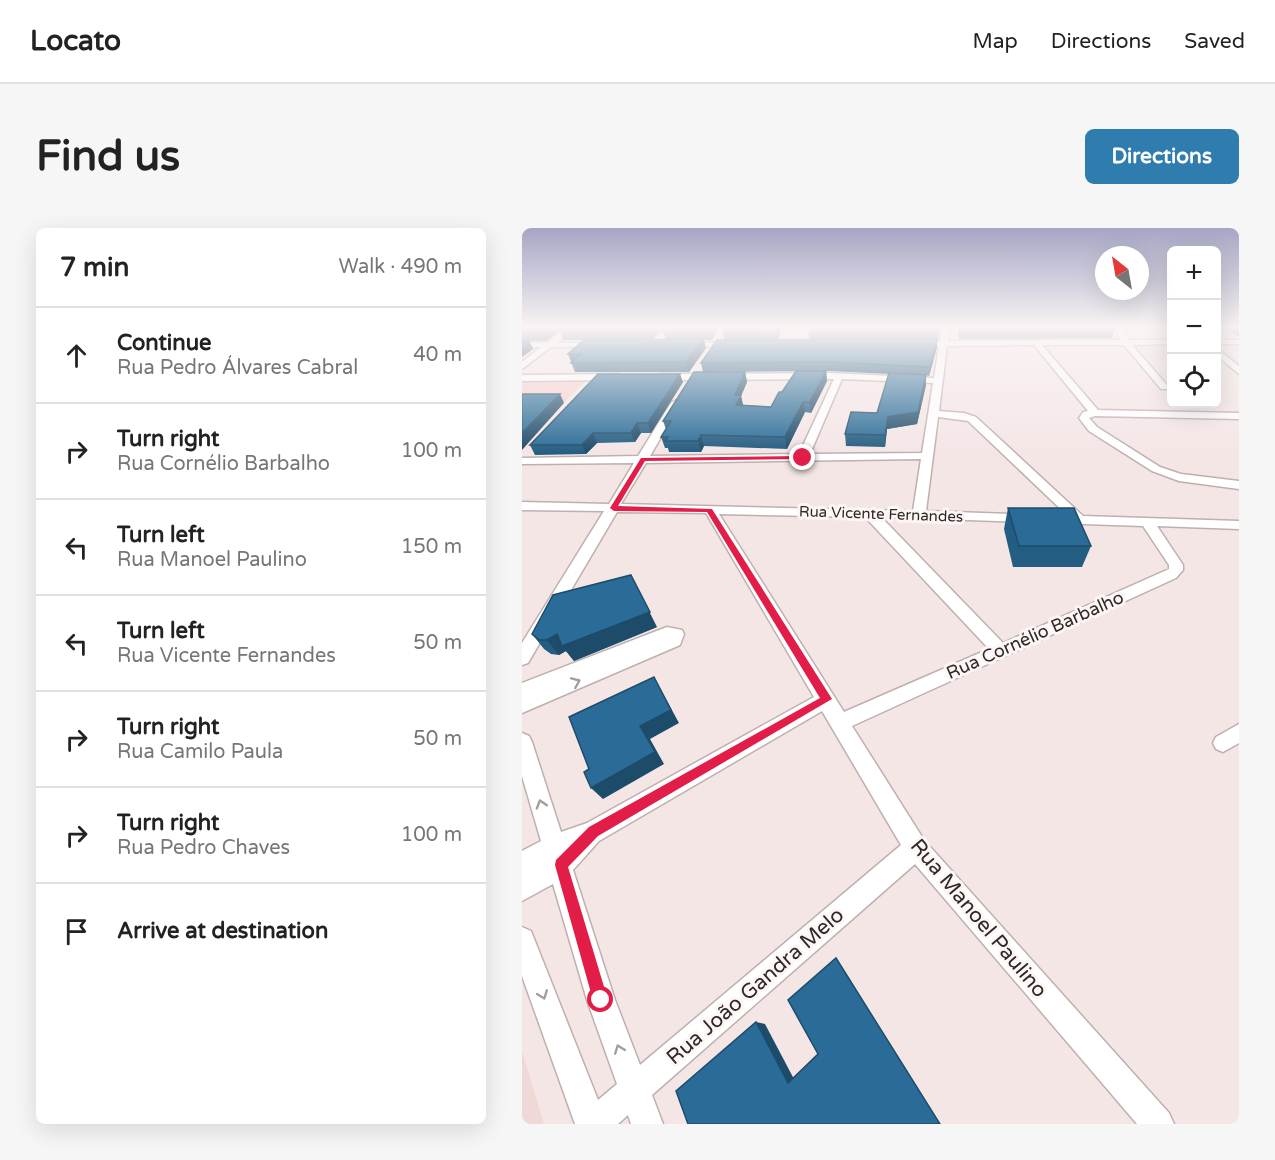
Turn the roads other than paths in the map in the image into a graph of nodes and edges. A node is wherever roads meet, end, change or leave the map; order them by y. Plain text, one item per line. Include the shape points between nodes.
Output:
1 (698, 370) edge
2 (940, 370) edge
3 (1056, 370) edge
4 (1149, 370) edge
5 (628, 377) edge
6 (649, 377) edge
7 (839, 377) junction
8 (522, 378) edge
9 (938, 381) junction
10 (687, 386) junction
11 (1164, 387) dead end
12 (934, 414) junction
13 (1090, 415) junction
14 (1239, 416) edge
15 (928, 456) junction
16 (524, 457) edge
17 (803, 458) junction
18 (643, 459) junction
19 (1239, 485) edge
20 (522, 506) edge
21 (614, 508) junction
22 (710, 510) junction
23 (869, 513) junction
24 (919, 515) junction
25 (1080, 520) junction
26 (1147, 522) junction
27 (1239, 525) edge
28 (1001, 651) junction
29 (522, 658) edge
30 (522, 690) edge
31 (826, 699) junction
32 (522, 705) edge
33 (841, 722) junction
34 (522, 742) edge
35 (916, 848) junction
36 (558, 855) junction
37 (522, 864) edge
38 (522, 889) edge
39 (522, 940) edge
40 (634, 1090) junction
41 (592, 1124) edge
42 (647, 1124) edge
43 (1158, 1124) edge

1 - 10 street
2 - 9 street
3 - 13 street
4 - 11 street
5 - 8 street via 592,381
6 - 10 street
7 - 9 street
7 - 10 street
7 - 17 street
9 - 12 street
10 - 18 street
12 - 15 street
12 - 25 street via 972,419
13 - 14 street
13 - 19 street via 1093,429 1156,469 1179,477
15 - 17 street
15 - 24 street
16 - 18 street
17 - 18 street
18 - 21 street
20 - 21 street, Rua Vicente Fernandes
21 - 22 street, Rua Vicente Fernandes
21 - 29 street
22 - 23 street, Rua Vicente Fernandes
22 - 31 street, Rua Manoel Paulino
23 - 24 street, Rua Vicente Fernandes
23 - 28 street
24 - 25 street, Rua Vicente Fernandes
25 - 26 street, Rua Vicente Fernandes
26 - 27 street, Rua Vicente Fernandes
26 - 28 street, Rua Cornélio Barbalho via 1176,565 1171,575
28 - 33 street, Rua Cornélio Barbalho
32 -> 30 street via 674,641 676,634 667,633
31 - 33 street, Rua Manoel Paulino
31 - 36 street
33 - 35 street, Rua Manoel Paulino
36 -> 34 street
35 - 40 street, Rua João Gandra Melo
35 - 43 street, Rua Manoel Paulino
36 - 37 street
36 - 38 street
40 -> 36 street via 601,1000
39 -> 41 street
40 - 41 street, Rua João Gandra Melo
40 - 42 street

